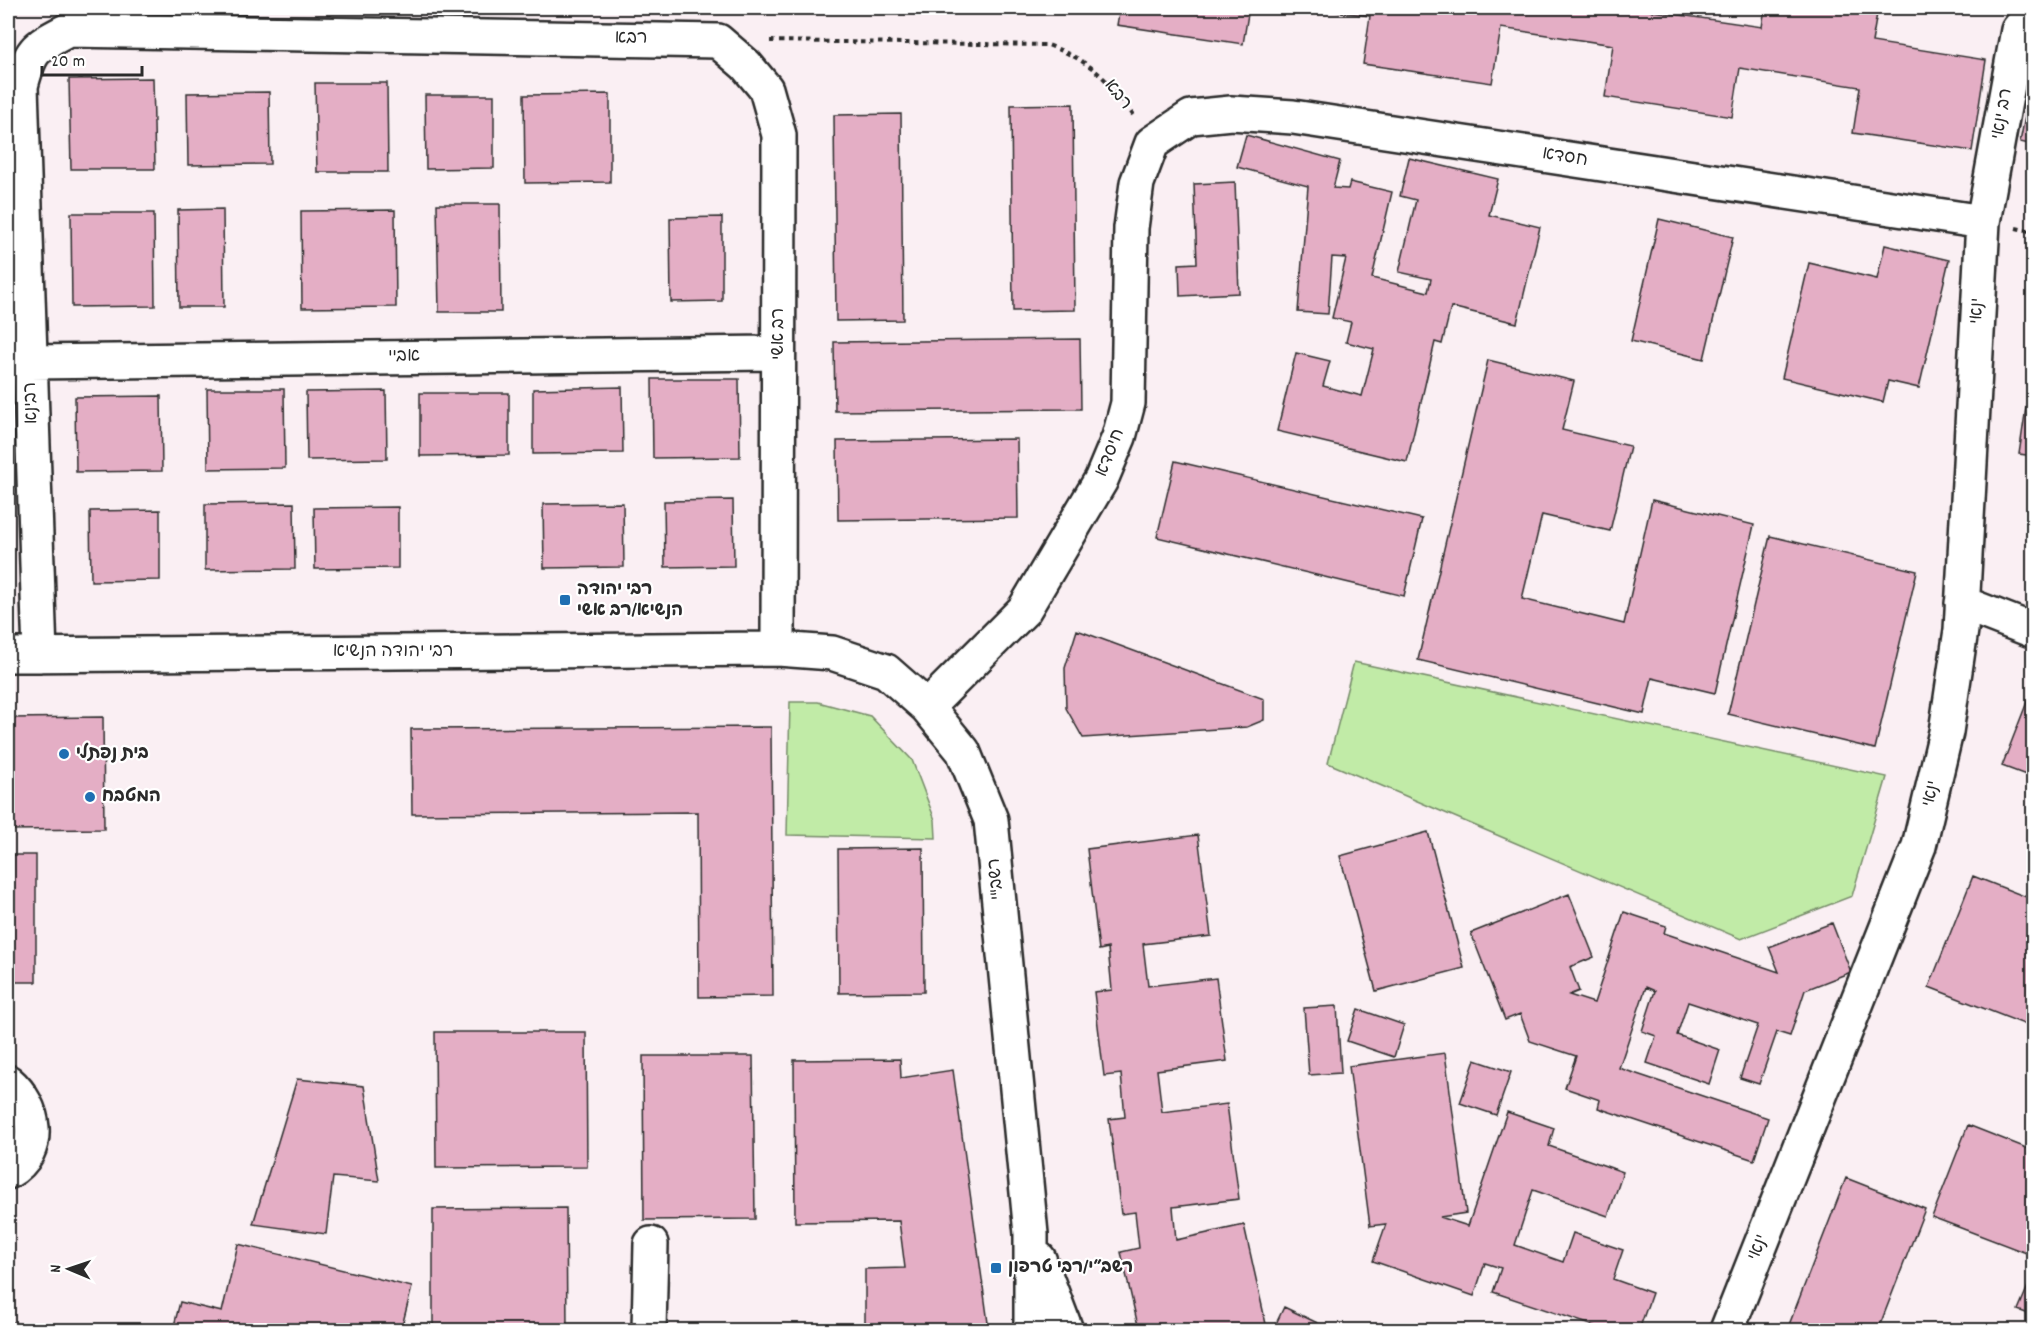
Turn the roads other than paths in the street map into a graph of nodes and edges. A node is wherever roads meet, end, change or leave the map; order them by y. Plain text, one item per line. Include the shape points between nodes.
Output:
1 (2034, 10) edge
2 (68, 30) joint
3 (718, 41) joint
4 (1152, 143) joint
5 (1983, 222) junction
6 (778, 353) junction
7 (30, 362) junction
8 (1962, 603) junction
9 (2034, 631) edge
10 (778, 649) junction
11 (8, 655) edge
12 (40, 655) junction
13 (927, 707) junction
14 (8, 1082) edge
15 (8, 1172) edge
16 (1031, 1234) junction
17 (651, 1244) dead end
18 (649, 1330) edge
19 (1031, 1330) edge
20 (1066, 1330) edge
21 (1727, 1330) edge

1 - 5 street, רב ינאי via 2018,30
2 - 3 street, רבא
2 - 7 street, רבינא via 42,43 29,55 21,86
3 - 6 street, רב אשי via 766,89 779,135
4 - 5 street, חסדא via 1191,117 1232,113 1293,117
4 - 13 street, חיסדא via 1137,183 1131,228 1128,403 1119,437 1101,480 1024,610
5 - 8 street, ינאי
6 - 7 street, אביי
6 - 10 street, רב אשי
7 - 12 street, רבינא
8 - 9 street
8 - 21 street, ינאי via 1946,732 1919,846
10 - 12 street, רבי יהודה הנשיא
10 - 13 street, רשב"י via 832,653 886,671
11 - 12 street, רבי יהודה הנשיא
13 - 16 street, רשב"י via 963,751 992,820
14 - 15 street via 25,1101 32,1125 31,1142
16 - 19 street, רשב"י
16 - 20 street, רשב"י
17 - 18 street

